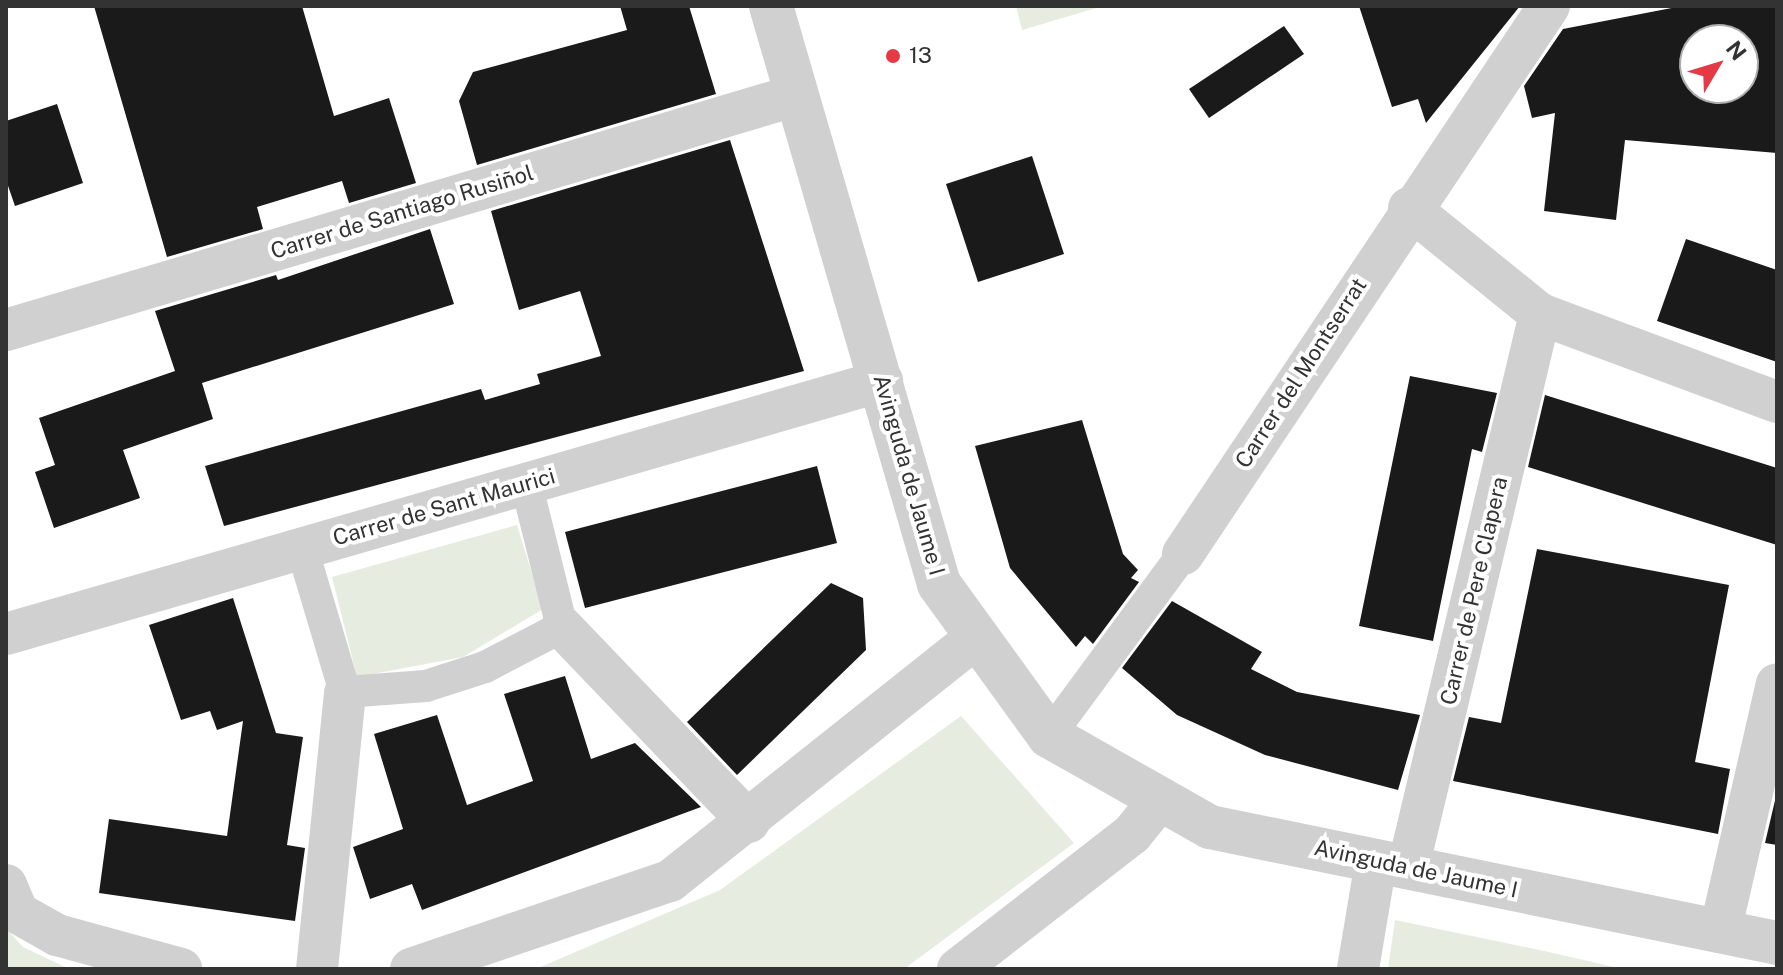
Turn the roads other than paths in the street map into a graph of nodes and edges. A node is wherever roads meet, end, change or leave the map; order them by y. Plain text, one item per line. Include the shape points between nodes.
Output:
1 (771, 6) edge
2 (1550, 6) edge
3 (797, 95) junction
4 (1409, 208) junction
5 (1540, 314) junction
6 (6, 330) edge
7 (882, 381) junction
8 (1777, 402) edge
9 (526, 483) junction
10 (302, 548) junction
11 (1183, 554) joint
12 (562, 627) junction
13 (6, 634) edge
14 (976, 638) junction
15 (1777, 684) edge
16 (345, 692) junction
17 (1049, 736) junction
18 (1161, 798) junction
19 (749, 822) junction
20 (1392, 864) junction
21 (6, 885) edge
22 (1720, 932) junction
23 (1777, 943) edge
24 (181, 969) edge
25 (317, 969) edge
26 (411, 969) edge
27 (958, 969) edge
28 (1358, 969) edge

1 - 3 street, Avinguda de Jaume I
2 - 4 street, Carrer del Montserrat
3 - 6 street, Carrer de Santiago Rusiñol
3 - 7 street, Avinguda de Jaume I
4 - 5 street
4 - 11 street, Carrer del Montserrat
5 - 8 street
5 - 20 street, Carrer de Pere Clapera
7 - 9 street, Carrer de Sant Maurici
7 - 14 street, Avinguda de Jaume I via 939,584
9 - 10 street, Carrer de Sant Maurici
9 - 12 street
10 - 13 street, Carrer de Sant Maurici
10 - 16 street
11 - 17 street, Carrer del Montserrat
12 - 16 street via 485,667 426,686
12 - 19 street
14 - 17 street, Avinguda de Jaume I
14 - 19 street
15 - 22 street
16 - 25 street
17 - 18 street, Avinguda de Jaume I
18 - 20 street, Avinguda de Jaume I via 1210,827
18 - 27 street via 1132,834
19 - 26 street via 670,881
20 - 22 street, Avinguda de Jaume I
20 - 28 street, Carrer de Pere Clapera
21 - 24 street via 18,913 57,935
22 - 23 street, Avinguda de Jaume I

